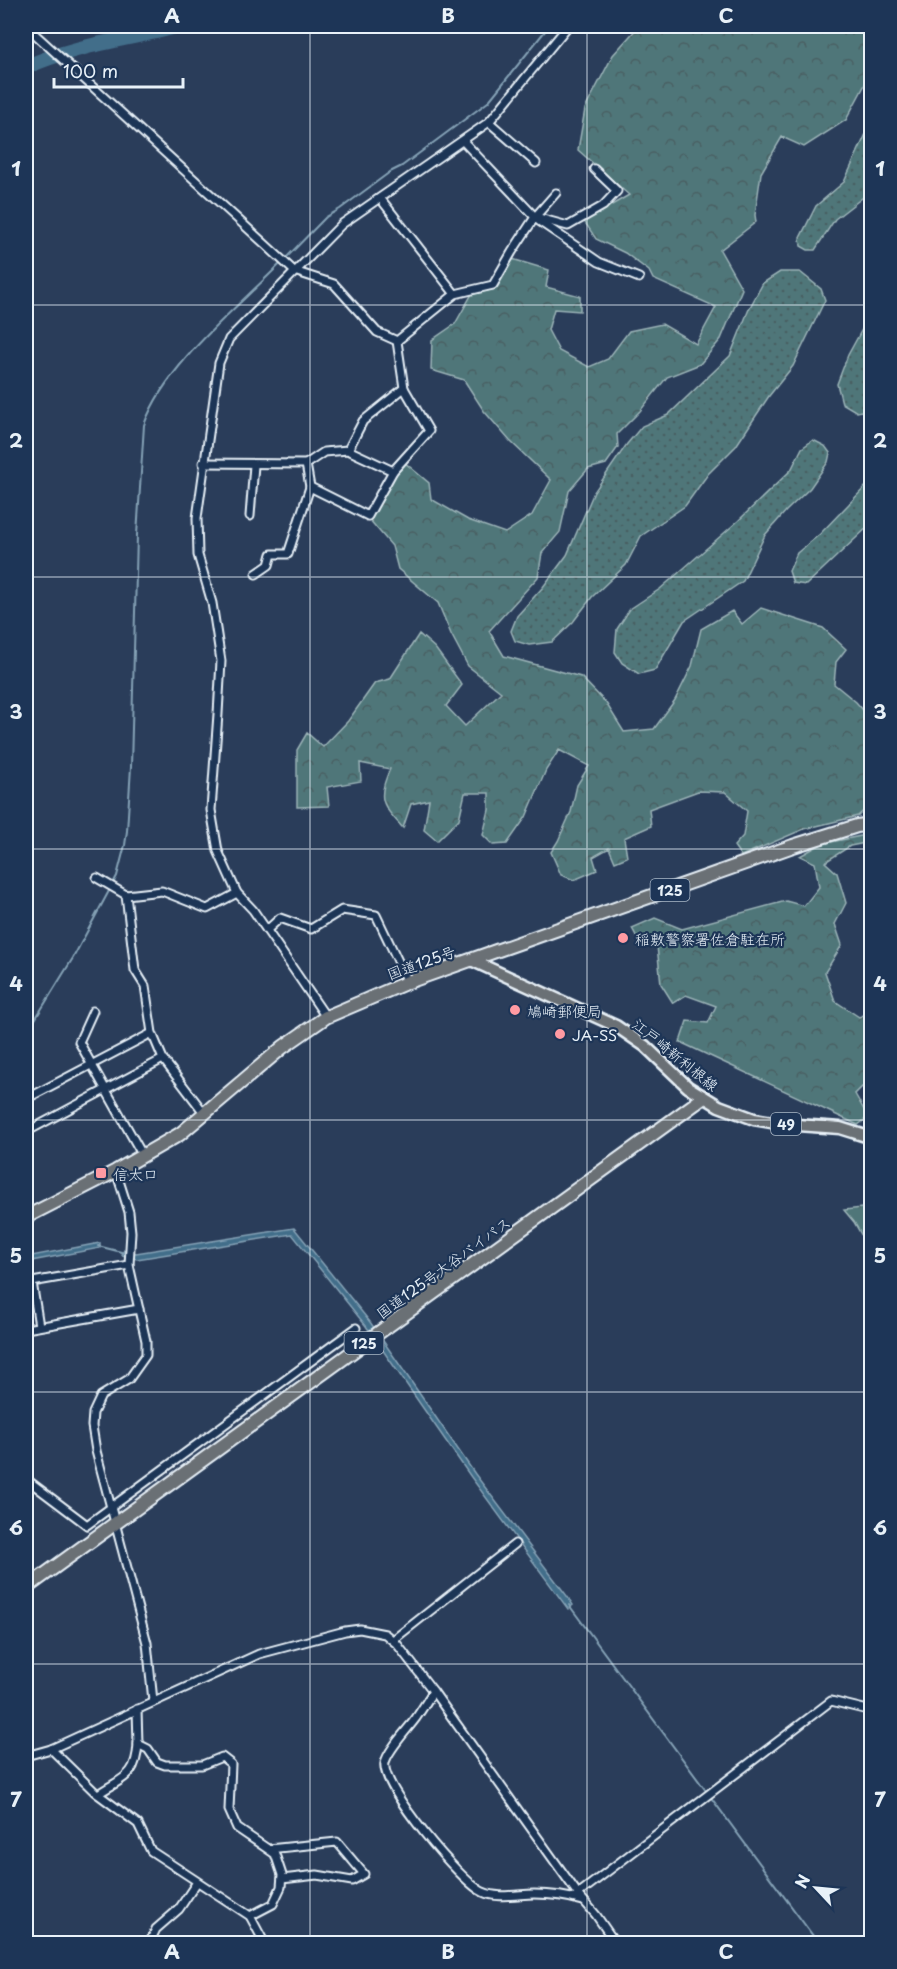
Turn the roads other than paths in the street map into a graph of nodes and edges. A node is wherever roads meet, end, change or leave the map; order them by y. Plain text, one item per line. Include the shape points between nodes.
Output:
1 (26, 26) edge
2 (568, 26) edge
3 (489, 122) junction
4 (463, 141) junction
5 (536, 164) dead end
6 (594, 169) dead end
7 (556, 194) dead end
8 (380, 198) junction
9 (535, 217) junction
10 (291, 269) junction
11 (639, 278) dead end
12 (455, 294) junction
13 (397, 341) junction
14 (404, 388) junction
15 (348, 450) junction
16 (203, 463) junction
17 (254, 465) junction
18 (306, 465) junction
19 (393, 471) junction
20 (309, 488) junction
21 (250, 516) dead end
22 (256, 574) dead end
23 (872, 824) edge
24 (97, 878) dead end
25 (237, 893) junction
26 (126, 895) junction
27 (267, 930) junction
28 (471, 960) junction
29 (408, 982) junction
30 (93, 1011) dead end
31 (326, 1017) junction
32 (152, 1033) junction
33 (163, 1059) junction
34 (92, 1064) junction
35 (105, 1088) junction
36 (704, 1098) junction
37 (26, 1099) edge
38 (205, 1114) junction
39 (27, 1129) edge
40 (872, 1138) edge
41 (143, 1156) junction
42 (116, 1171) junction
43 (26, 1217) edge
44 (129, 1265) junction
45 (139, 1309) junction
46 (39, 1326) junction
47 (356, 1328) dead end
48 (26, 1329) edge
49 (26, 1479) edge
50 (112, 1506) junction
51 (116, 1522) junction
52 (515, 1544) dead end
53 (26, 1588) edge
54 (393, 1640) junction
55 (434, 1691) junction
56 (153, 1701) junction
57 (137, 1709) junction
58 (872, 1711) edge
59 (138, 1744) junction
60 (51, 1749) junction
61 (26, 1756) edge
62 (98, 1794) junction
63 (269, 1850) junction
64 (282, 1880) junction
65 (197, 1882) junction
66 (578, 1894) junction
67 (584, 1901) junction
68 (250, 1916) junction
69 (149, 1944) edge
70 (265, 1944) edge
71 (616, 1944) edge

1 - 10 street
2 - 3 street
3 - 4 street
3 - 5 street
4 - 8 street
4 - 9 street
6 - 9 street via 617,191 603,206 568,226
7 - 9 street
8 - 10 street via 342,224
8 - 12 street
9 - 11 street via 600,262
9 - 12 street via 493,285
10 - 13 street via 334,284 377,332
10 - 16 street via 229,339 219,363
12 - 13 street
13 - 14 street
14 - 15 street via 363,421
14 - 19 street via 429,431
15 - 18 street via 324,452
15 - 19 street
16 - 17 street
16 - 25 street via 196,518 198,555 212,603 220,661 210,810 218,851
17 - 18 street
17 - 21 street
18 - 20 street
19 - 20 street via 368,516
20 - 22 street via 288,554 272,554 269,565
23 - 28 highway, 国道125号 / 125 via 793,846
24 - 26 street
25 - 26 street via 207,909 162,891
25 - 27 street
26 - 32 street via 135,970 144,986
27 - 29 street via 280,918 311,928 342,910 376,915
27 - 31 street
28 - 29 highway, 国道125号 / 125
28 - 36 main road, 江戸崎新利根線 / 49 via 616,1026
29 - 31 highway, 国道125号 / 125
30 - 34 street via 79,1042
31 - 38 highway, 国道125号 / 125 via 283,1047
32 - 33 street
32 - 34 street
33 - 35 street
33 - 38 street
34 - 35 street
34 - 37 street
35 - 39 street
35 - 41 street
36 - 40 main road, 江戸崎新利根線 / 49 via 754,1119 840,1128
36 - 51 highway, 国道125号大谷バイパス / 125
38 - 41 highway, 国道125号 / 125
41 - 42 highway, 国道125号 / 125
42 - 43 highway, 国道125号 / 125
42 - 44 street via 129,1212
44 - 45 street
44 - 46 street via 32,1282
45 - 46 street
45 - 50 street via 146,1356 129,1379 101,1396 93,1413 96,1451
46 - 48 street
47 - 50 street
49 - 50 street via 87,1525
50 - 51 street
51 - 53 highway, 国道125号大谷バイパス / 125
51 - 56 street via 147,1643
52 - 54 street
54 - 55 street
54 - 56 street via 385,1634 360,1629 345,1631 259,1654
55 - 66 street
55 - 67 street via 384,1764 405,1809 472,1886 485,1893 547,1895
56 - 57 street
57 - 59 street
57 - 60 street
58 - 66 street via 831,1701
59 - 62 street via 132,1772
59 - 63 street via 165,1765 202,1766 222,1757 231,1764 229,1810 237,1828
60 - 61 street
60 - 62 street
62 - 65 street via 138,1824 151,1851
63 - 64 street via 280,1864
63 - 64 street via 337,1842 364,1874 352,1881 317,1875
64 - 68 street via 273,1904
65 - 68 street
65 - 69 street via 179,1909 156,1929
66 - 67 street
67 - 71 street
68 - 70 street

